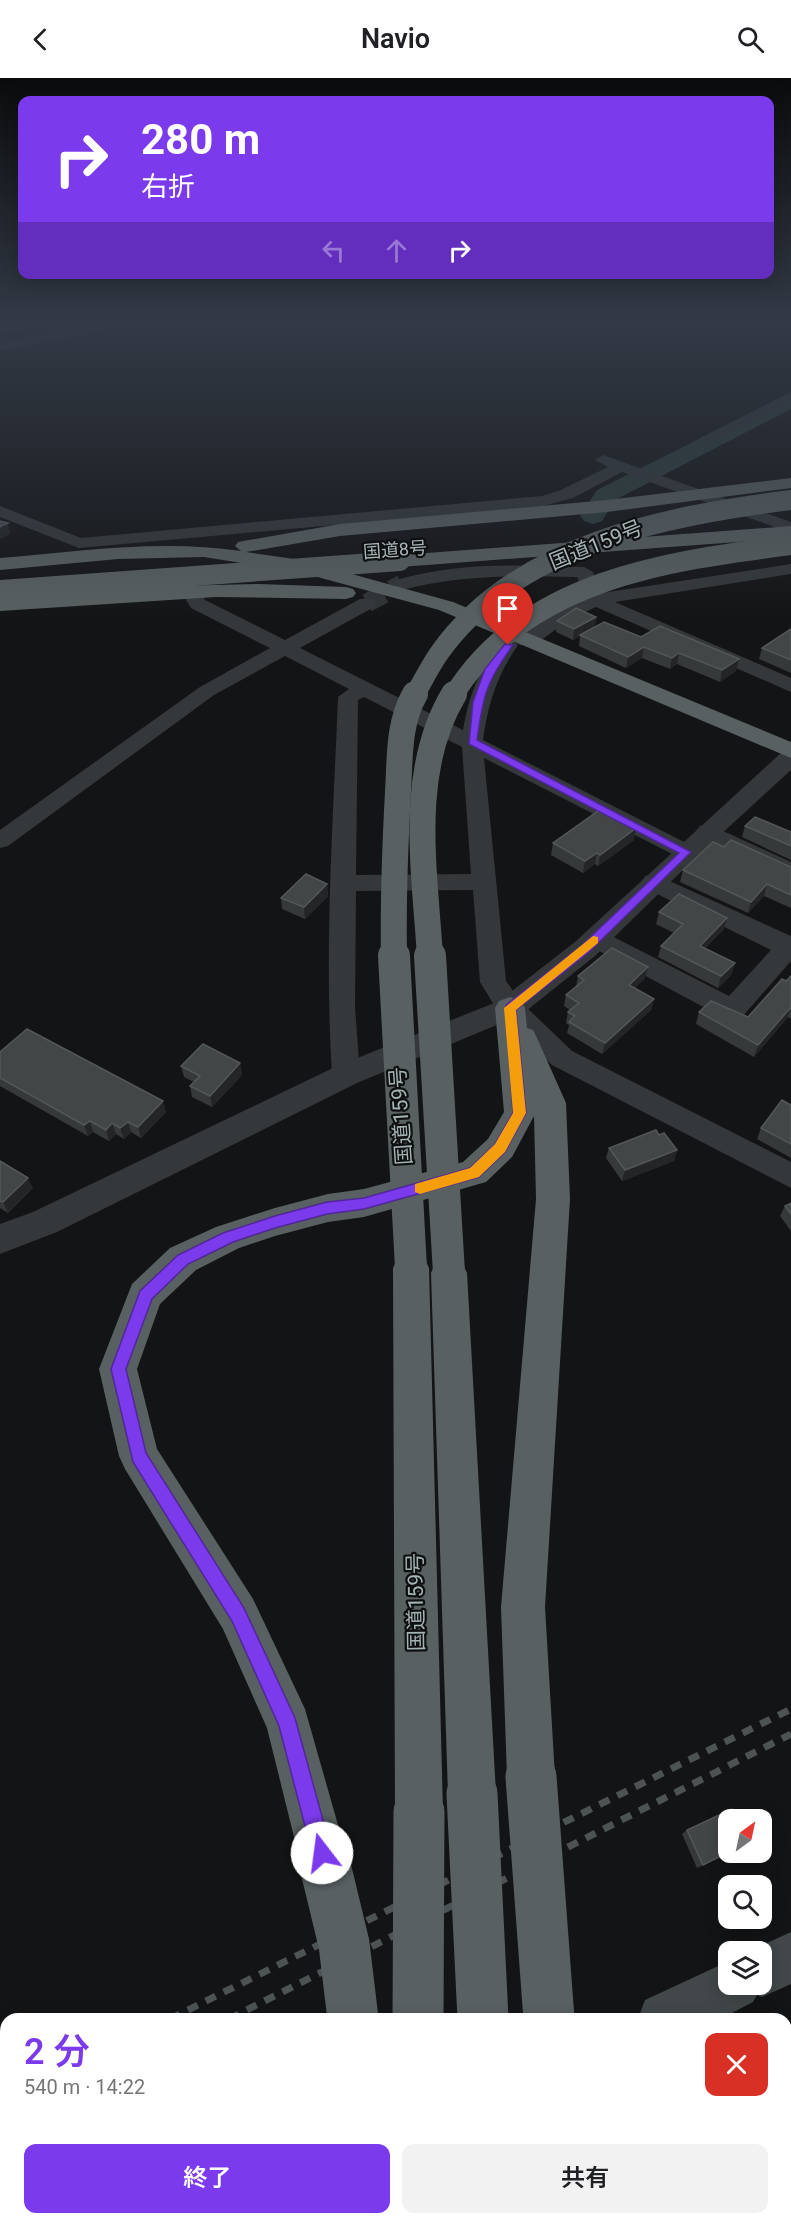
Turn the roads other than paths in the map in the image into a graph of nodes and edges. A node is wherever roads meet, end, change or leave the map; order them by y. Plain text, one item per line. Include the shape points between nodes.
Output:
1 (737, 423) edge
2 (708, 438) dead end
3 (603, 460) dead end
4 (628, 469) junction
5 (791, 483) edge
6 (697, 495) junction
7 (791, 500) edge
8 (0, 512) edge
9 (791, 520) edge
10 (791, 530) edge
11 (791, 545) edge
12 (118, 553) junction
13 (399, 555) junction
14 (0, 564) edge
15 (791, 569) edge
16 (0, 579) edge
17 (402, 584) tunnel mouth
18 (0, 590) edge
19 (189, 590) junction
20 (596, 600) junction
21 (367, 603) tunnel mouth
22 (0, 605) edge
23 (518, 643) junction
24 (284, 649) junction
25 (791, 686) edge
26 (362, 690) junction
27 (472, 742) junction
28 (789, 760) edge
29 (708, 831) junction
30 (0, 841) edge
31 (686, 852) junction
32 (791, 872) edge
33 (484, 882) junction
34 (654, 882) junction
35 (342, 883) junction
36 (595, 938) junction
37 (790, 948) edge
38 (510, 1008) junction
39 (346, 1075) junction
40 (791, 1176) edge
41 (0, 1239) edge
42 (430, 1271) junction
43 (791, 1958) edge
44 (772, 1967) edge
45 (718, 1992) edge
46 (352, 2013) edge
47 (418, 2013) edge
48 (483, 2013) edge
49 (549, 2013) edge
50 (675, 2013) edge

1 - 2 street
3 - 4 street
4 - 6 street
4 - 8 street via 543,501 79,543
5 - 6 highway
6 - 10 street
6 - 12 highway via 340,530 258,546 163,547
7 - 42 highway, 国道159号, bridge via 722,507 628,529 543,567 477,611 436,658 410,703 402,742 393,873 396,1040
9 - 13 highway, 国道8号
10 - 13 highway, 国道8号
11 - 42 highway, 国道159号, bridge via 653,566 580,591 529,617 493,642 471,666 446,706 432,743 424,815
12 - 14 highway
12 - 23 highway via 204,551 301,566 446,606 500,627
13 - 16 highway, 国道8号
13 - 18 highway, 国道8号, bridge
15 - 20 street
17 - 20 street via 426,577 513,569 584,572
19 - 22 highway
19 - 23 highway via 295,589 357,594 443,613
19 - 24 street via 198,604
20 - 23 street
20 - 25 street
21 - 24 street
23 - 27 street via 490,669 477,702
23 - 28 highway
24 - 26 street
24 - 30 street via 207,691
26 - 27 street
26 - 35 street via 348,697
27 - 31 street
27 - 33 street
28 - 29 street
29 - 31 street
29 - 32 street
31 - 34 street
33 - 35 street
33 - 38 street via 493,982
34 - 36 street
34 - 37 street
35 - 39 street via 341,1007
36 - 37 street via 732,1010
36 - 38 street
38 - 39 street
38 - 40 street via 562,1058
38 - 46 highway, bridge via 520,1113 500,1148 474,1173 275,1222 228,1237 183,1260 146,1295 118,1369 138,1456 238,1614 289,1725 344,1944
38 - 49 highway, bridge via 550,1103 553,1199 523,1607
39 - 41 street via 45,1222
42 - 47 highway, 国道159号, bridge via 418,1812
42 - 48 highway, 国道159号, bridge via 472,1794
43 - 44 main road
45 - 50 main road

